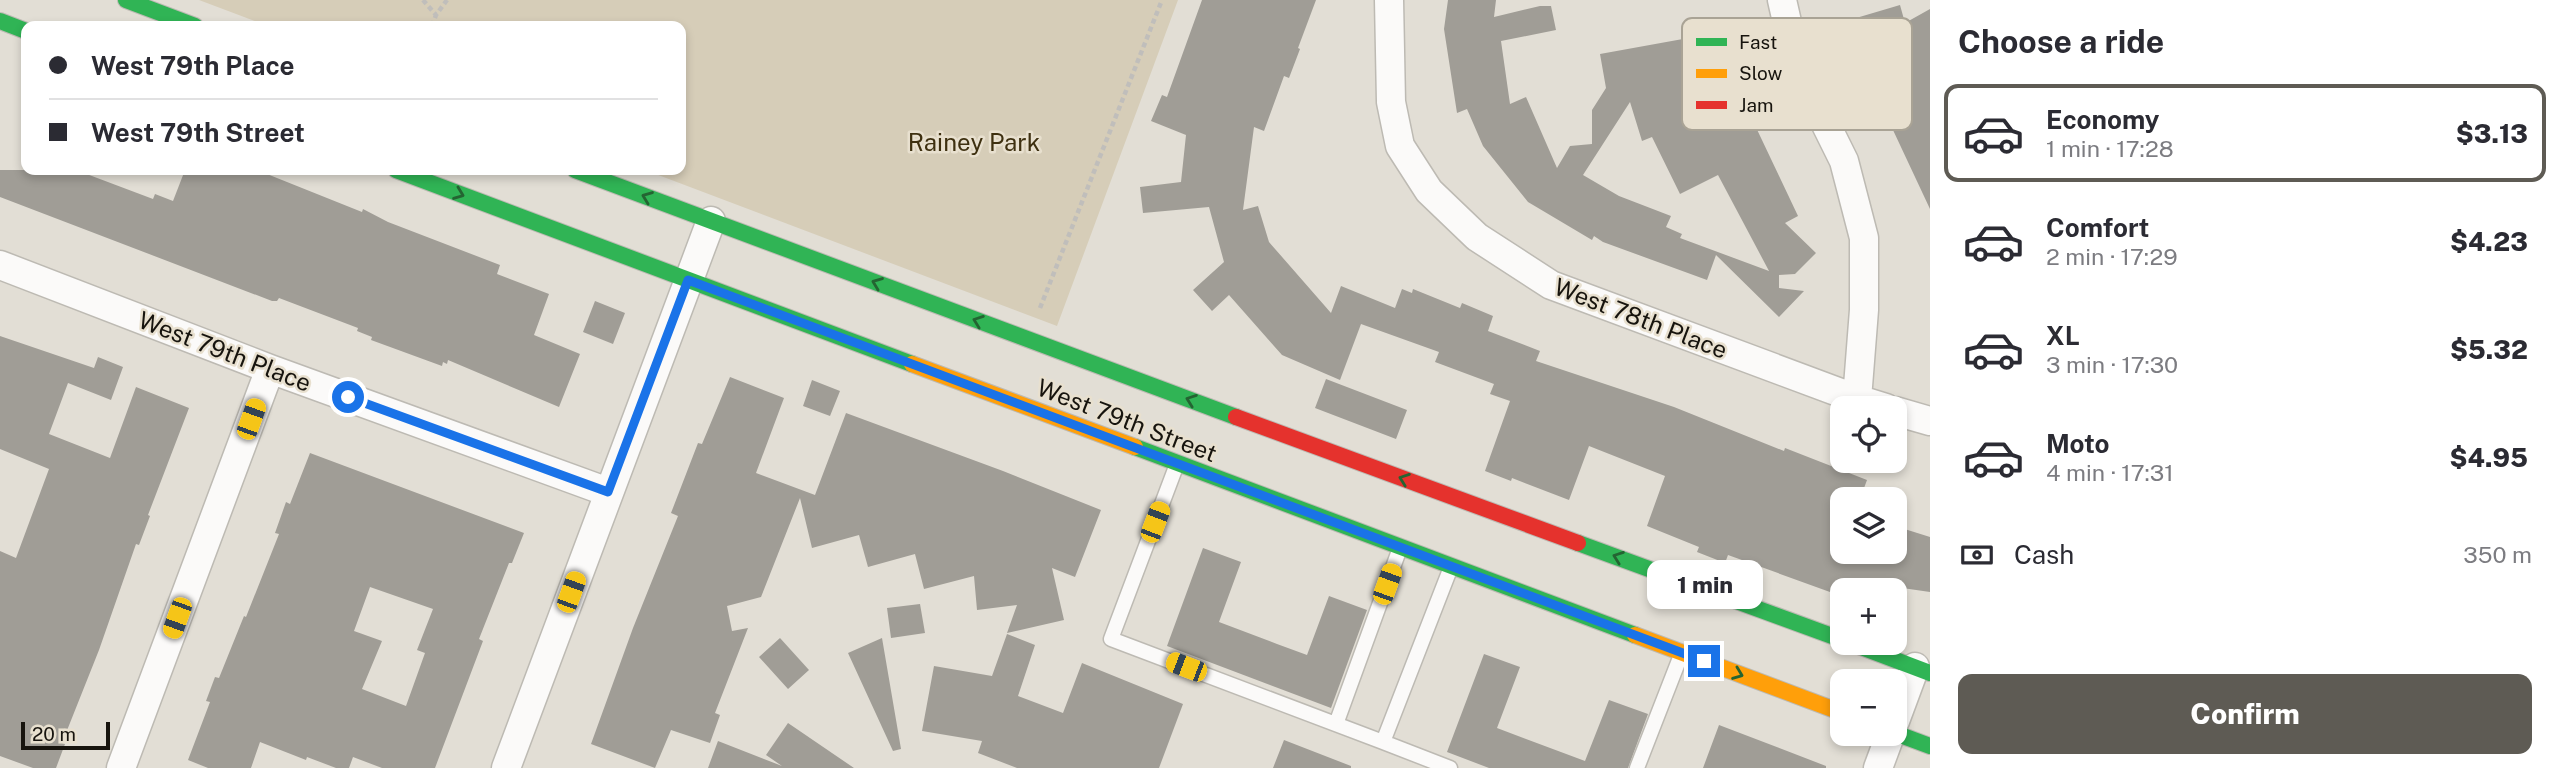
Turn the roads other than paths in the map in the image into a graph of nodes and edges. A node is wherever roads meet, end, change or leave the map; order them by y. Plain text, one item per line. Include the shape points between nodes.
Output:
1 (126, 0) edge
2 (1389, 0) edge
3 (1782, 0) edge
4 (1786, 18) edge
5 (0, 21) edge
6 (182, 21) edge
7 (21, 29) edge
8 (1829, 130) edge
9 (409, 175) edge
10 (588, 175) edge
11 (711, 221) junction
12 (0, 265) edge
13 (688, 280) junction
14 (270, 369) junction
15 (1849, 396) edge
16 (1857, 396) edge
17 (1907, 414) edge
18 (1930, 421) edge
19 (1177, 463) junction
20 (608, 492) junction
21 (1401, 547) junction
22 (1451, 566) junction
23 (1830, 635) edge
24 (1682, 652) junction
25 (1883, 655) edge
26 (1923, 670) edge
27 (1907, 699) edge
28 (1830, 708) edge
29 (1336, 724) junction
30 (1907, 738) edge
31 (1383, 742) junction
32 (1887, 746) edge
33 (1930, 746) edge
34 (121, 768) edge
35 (506, 768) edge
36 (1450, 768) edge
37 (1637, 768) edge
38 (1878, 768) edge

1 - 6 main road
2 - 15 street, West 78th Place via 1391,102 1400,146 1429,191 1477,237 1551,285
3 - 4 street
5 - 7 main road
8 - 16 street via 1844,160 1864,238
9 -> 13 main road, West 79th Street
11 -> 10 main road, West 79th Street
11 - 13 street
23 -> 11 main road, West 79th Street
12 - 14 street, West 79th Place
13 - 19 main road, West 79th Street
13 - 20 street
14 - 20 street, West 79th Place
14 - 34 street
17 - 18 street
19 - 21 main road, West 79th Street
19 - 29 lane via 1111,639
20 - 35 street
21 - 22 main road, West 79th Street
21 - 29 lane
22 - 24 main road, West 79th Street
22 - 31 lane
24 -> 28 main road, West 79th Street
24 - 37 lane
25 - 26 main road, West 79th Street
26 - 27 street
29 - 31 lane
30 - 33 main road
31 - 36 lane
32 - 38 street

